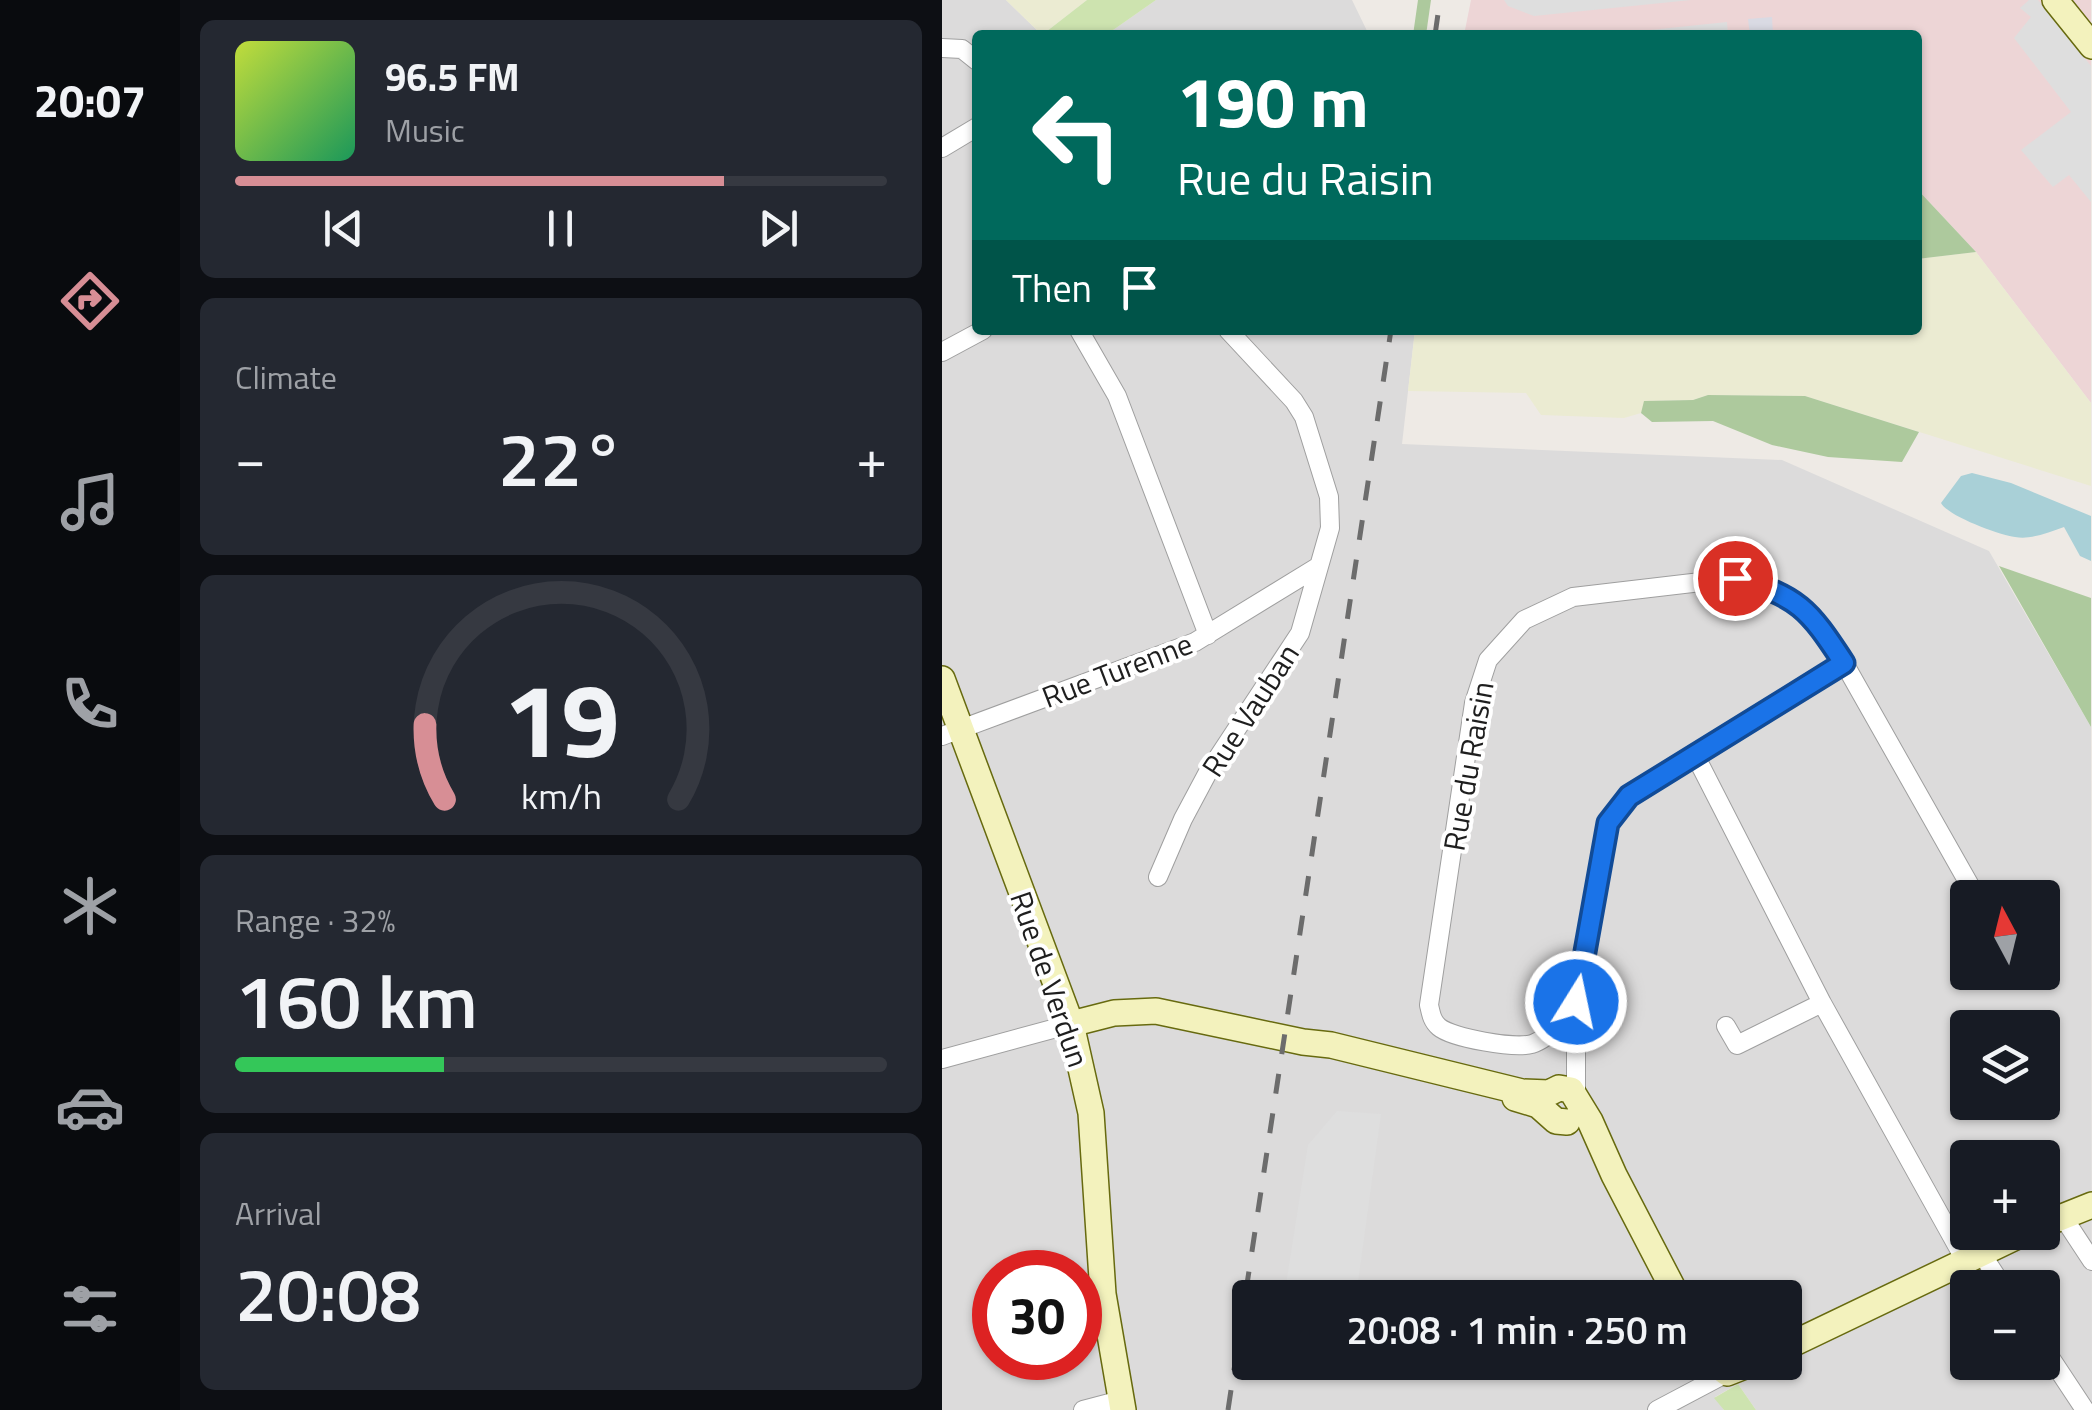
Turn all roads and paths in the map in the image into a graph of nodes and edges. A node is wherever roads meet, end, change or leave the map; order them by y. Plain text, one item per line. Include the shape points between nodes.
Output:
1 (2055, 0) edge
2 (2072, 0) edge
3 (2092, 25) edge
4 (2092, 46) edge
5 (942, 48) edge
6 (972, 57) edge
7 (972, 130) edge
8 (942, 148) edge
9 (974, 335) edge
10 (1082, 335) edge
11 (1233, 335) edge
12 (942, 352) edge
13 (1319, 566) junction
14 (1208, 635) junction
15 (1844, 663) junction
16 (942, 679) edge
17 (951, 733) edge
18 (1695, 755) junction
19 (1158, 877) dead end
20 (1967, 880) edge
21 (1576, 1002) junction
22 (1822, 1003) junction
23 (1071, 1024) junction
24 (1726, 1026) dead end
25 (1567, 1028) junction
26 (942, 1058) edge
27 (1562, 1102) junction
28 (2092, 1204) edge
29 (2060, 1218) edge
30 (2060, 1228) edge
31 (1986, 1250) edge
32 (1973, 1256) junction
33 (2092, 1261) edge
34 (1987, 1270) edge
35 (1669, 1280) edge
36 (1802, 1339) edge
37 (2060, 1373) edge
38 (1702, 1380) edge
39 (1122, 1405) edge
40 (1083, 1410) edge
41 (1657, 1410) edge
42 (2084, 1410) edge

1 - 4 main road
2 - 3 main road
5 - 6 street
7 - 8 street
9 - 12 street
10 - 14 street via 1116,396
11 - 13 street, Rue Vauban via 1294,401 1310,433 1330,510
13 - 14 street, Rue Turenne
13 - 19 street, Rue Vauban via 1300,633 1208,774
14 - 17 street, Rue Turenne
15 - 18 street
15 - 20 street
15 - 25 street, Rue du Raisin via 1813,616 1777,590 1735,578 1573,598 1524,620 1488,660 1474,702 1430,1014 1452,1034 1527,1046
16 - 17 main road, Rue de Verdun
17 - 23 main road, Rue de Verdun
18 - 21 street via 1629,796 1608,823
18 - 22 street
21 - 25 street
21 - 27 street
22 - 24 street via 1737,1044
22 - 32 street
23 - 26 street
23 - 27 main road via 1156,1010
23 - 39 main road, Rue de Verdun via 1092,1113 1104,1294
25 - 27 street
27 - 35 main road via 1604,1148
28 - 29 main road
30 - 33 street
31 - 32 main road
32 - 34 street
32 - 36 main road
37 - 42 street
38 - 41 street
39 - 40 street

